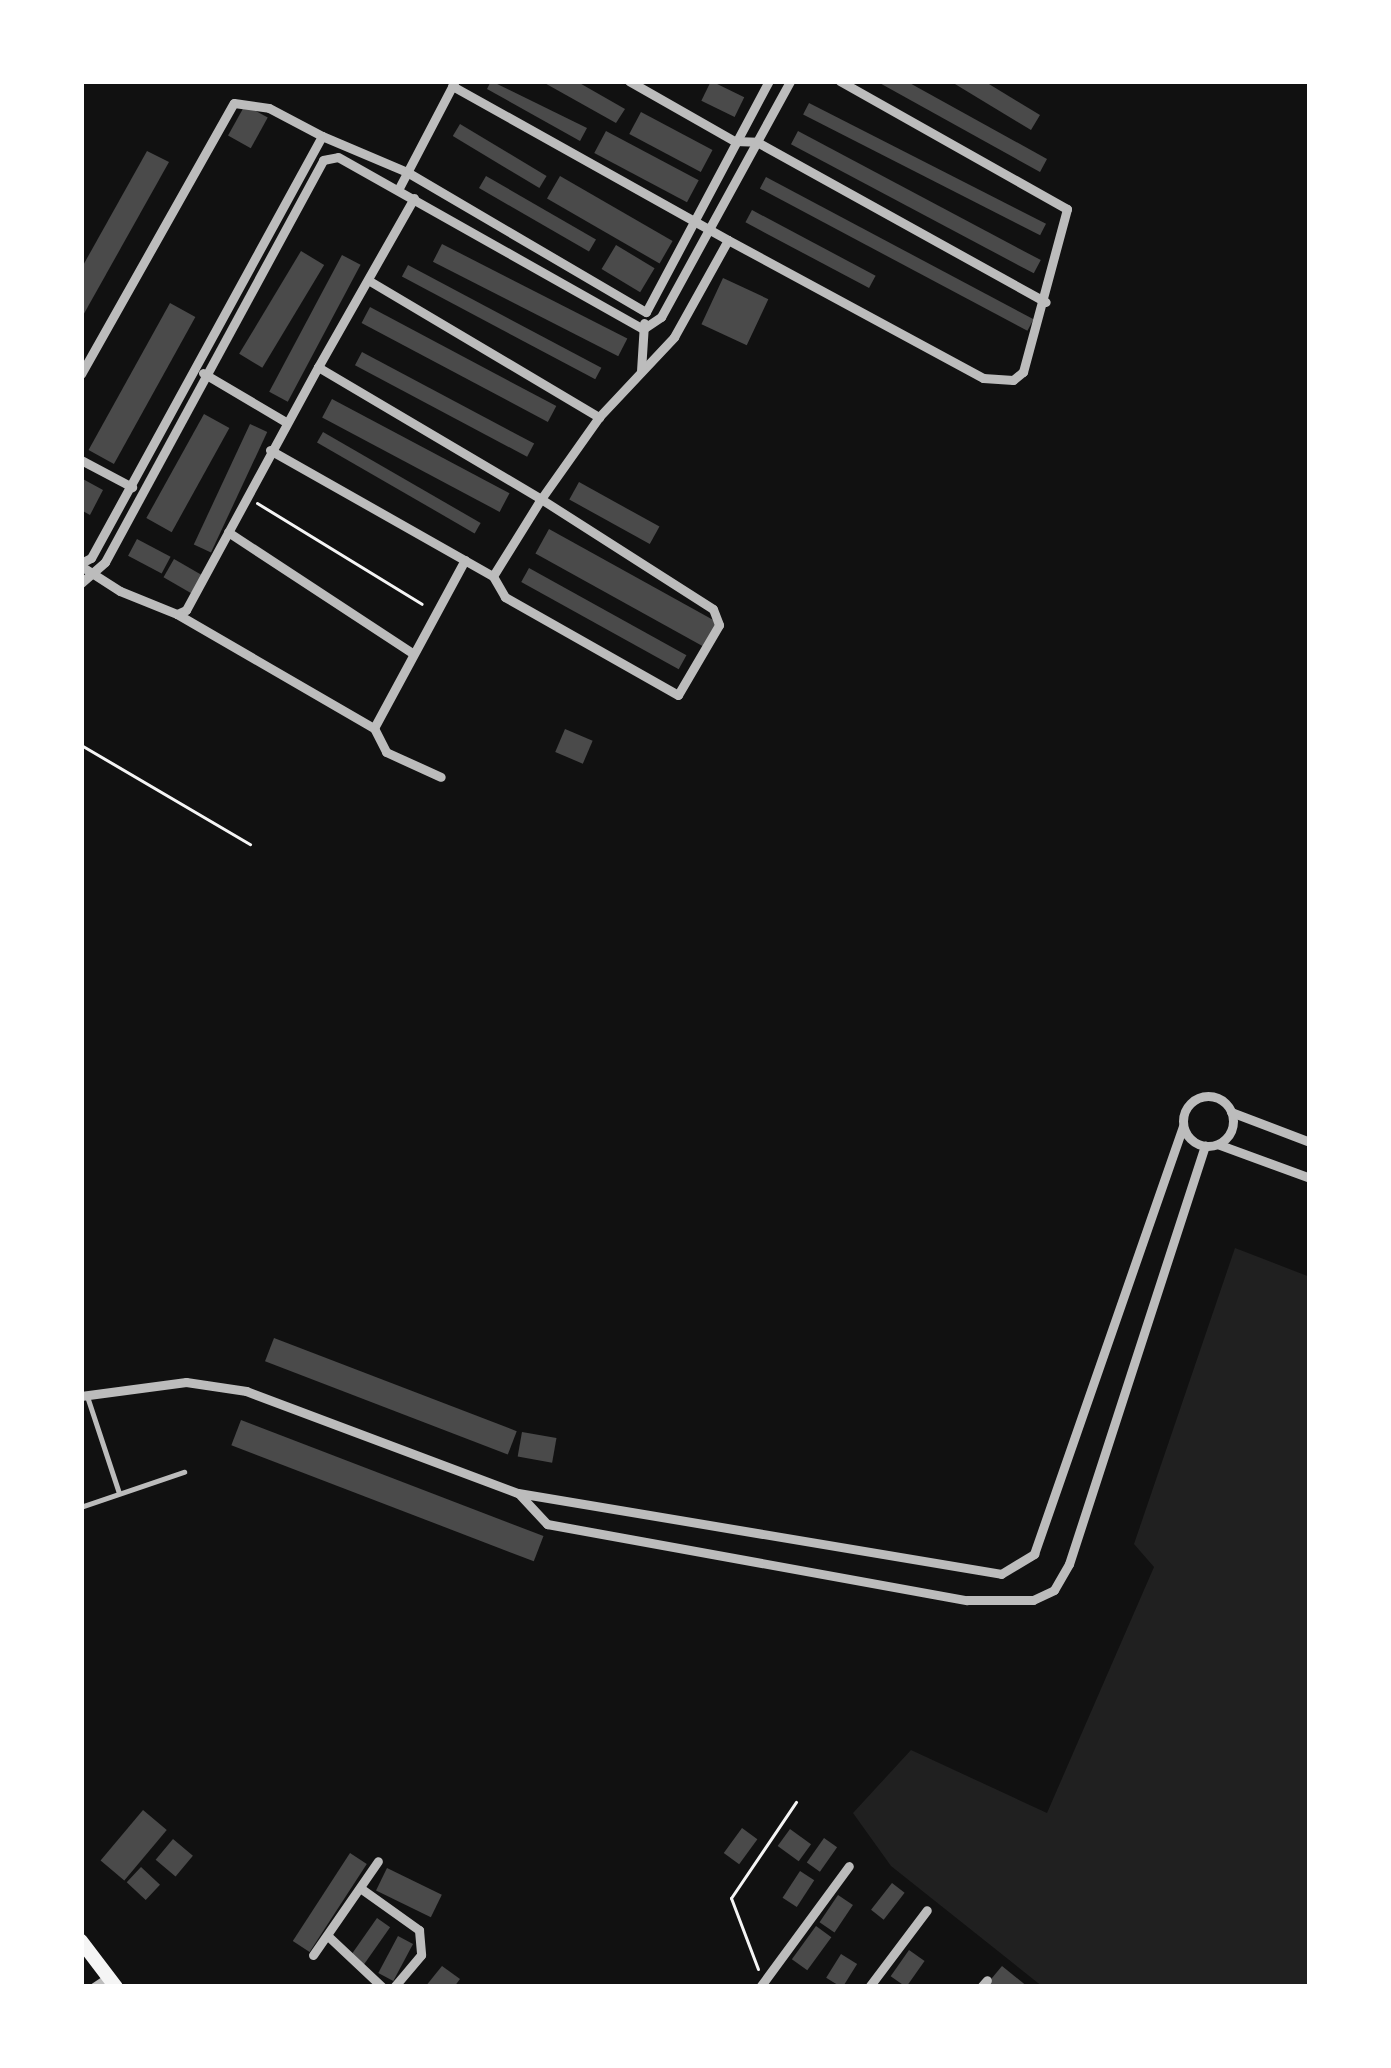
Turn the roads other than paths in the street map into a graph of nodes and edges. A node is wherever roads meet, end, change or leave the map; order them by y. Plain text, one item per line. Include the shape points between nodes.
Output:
1 (629, 81) edge
2 (769, 81) edge
3 (790, 81) edge
4 (840, 81) edge
5 (453, 83) edge
6 (322, 136) junction
7 (734, 141) junction
8 (757, 142) junction
9 (407, 172) junction
10 (398, 190) junction
11 (414, 198) junction
12 (694, 226) junction
13 (708, 232) junction
14 (728, 240) junction
15 (368, 280) junction
16 (1046, 302) junction
17 (646, 312) junction
18 (643, 329) junction
19 (318, 367) junction
20 (194, 369) junction
21 (641, 370) junction
22 (81, 374) edge
23 (207, 375) junction
24 (599, 417) junction
25 (286, 422) junction
26 (270, 450) junction
27 (81, 460) edge
28 (131, 487) junction
29 (542, 500) junction
30 (228, 532) junction
31 (465, 560) junction
32 (81, 565) edge
33 (95, 576) junction
34 (494, 577) junction
35 (81, 583) edge
36 (177, 614) junction
37 (412, 653) junction
38 (374, 728) junction
39 (441, 777) dead end
40 (1231, 1112) junction
41 (1184, 1126) junction
42 (1310, 1142) edge
43 (1220, 1144) junction
44 (1205, 1145) junction
45 (1310, 1178) edge
46 (84, 1395) edge
47 (184, 1472) dead end
48 (119, 1493) junction
49 (518, 1493) junction
50 (81, 1507) edge
51 (377, 1862) dead end
52 (849, 1866) dead end
53 (363, 1890) junction
54 (927, 1910) dead end
55 (329, 1937) junction
56 (81, 1941) edge
57 (313, 1955) dead end
58 (113, 1982) edge
59 (762, 1984) edge
60 (94, 1987) edge
61 (382, 1987) edge
62 (394, 1987) edge
63 (869, 1987) edge

1 - 7 street
2 - 7 street
3 - 8 street
4 - 16 street via 1067,209
5 - 9 street
5 - 12 street
6 - 9 street
6 - 20 street
6 - 22 street via 269,108 234,103
7 - 8 street
7 - 12 street
8 - 13 street
8 - 16 street
9 - 10 street
9 - 17 street
10 - 11 street
10 - 23 street via 338,157 323,160
11 - 15 street
11 - 18 street
12 - 13 street
12 - 17 street
13 - 14 street
13 - 18 street via 662,317
14 - 16 street via 996,382 1023,372
14 - 21 street via 674,337
15 - 19 street
15 - 24 street
17 - 18 street
18 - 21 street
19 - 25 street
19 - 29 street
20 - 23 street
20 - 28 street
21 - 24 street
23 - 25 street
23 - 33 street
24 - 29 street
25 - 26 street
26 - 30 street
26 - 31 street
27 - 28 street
28 - 32 street
29 - 34 street
29 - 34 street via 719,615 685,691 673,695 553,627 506,597
30 - 36 street
30 - 37 street
31 - 34 street
31 - 37 street
32 - 33 street
33 - 35 street
33 - 36 street
36 - 38 street
37 - 38 street
38 - 39 street via 386,752
40 - 41 street via 1203,1096 1189,1104
40 - 42 street
40 - 43 street
41 - 44 street
41 - 49 street via 1034,1554 1011,1571 987,1576
43 - 44 street
43 - 45 street
44 - 49 street via 1069,1564 1054,1589 1033,1600 968,1600 547,1524
46 - 48 lane
46 - 49 street via 186,1382 246,1391
47 - 48 lane
48 - 50 lane
51 - 53 street
52 - 59 street
53 - 55 street
53 - 62 street via 418,1930 421,1955
54 - 63 street
55 - 57 street
55 - 61 street
56 - 58 main road
58 - 60 street

